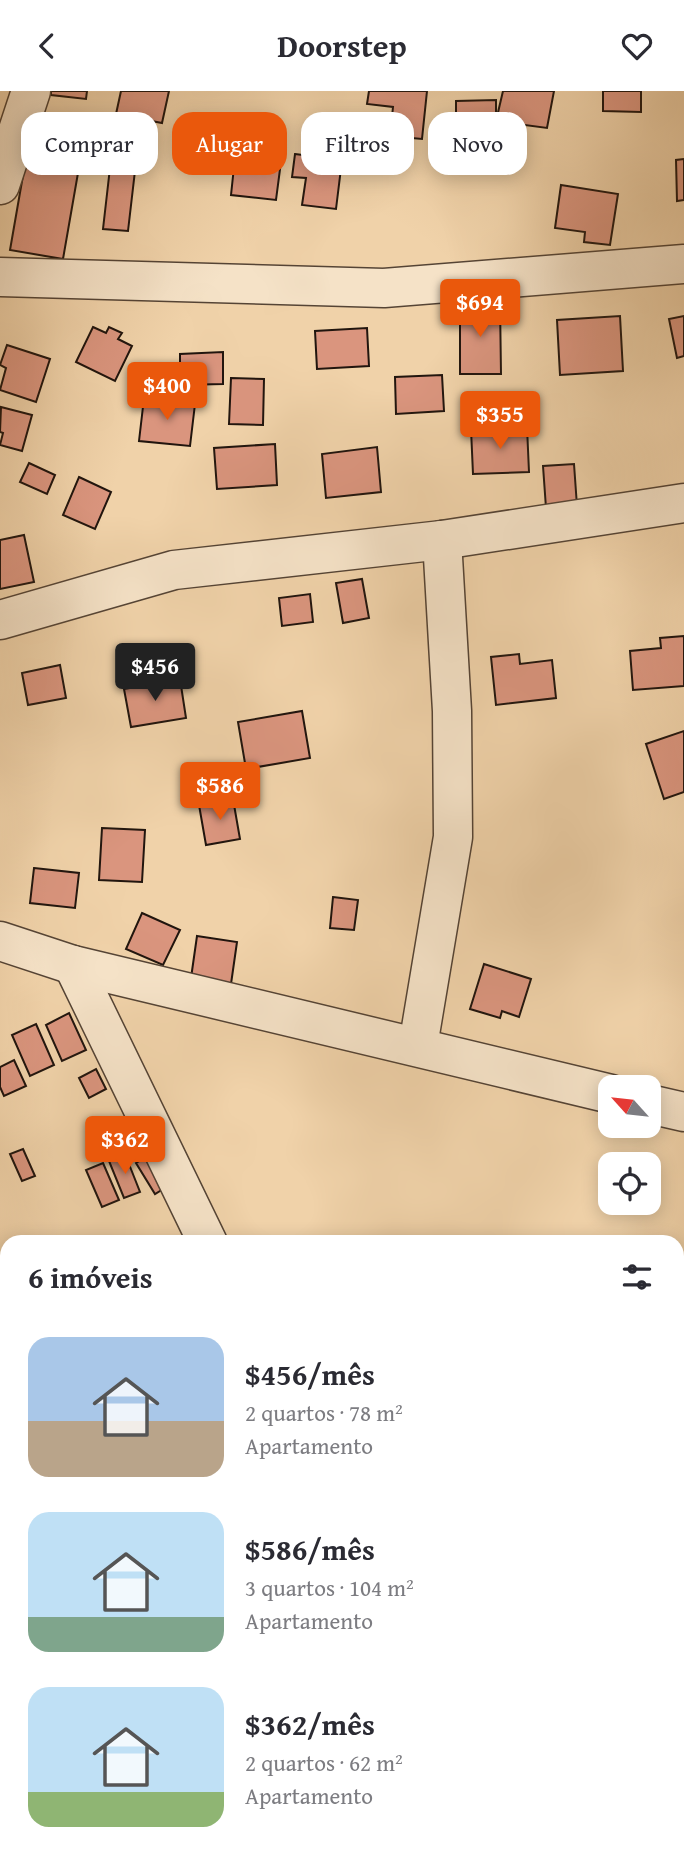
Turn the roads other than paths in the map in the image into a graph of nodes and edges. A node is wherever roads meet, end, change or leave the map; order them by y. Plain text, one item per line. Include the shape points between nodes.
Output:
1 (31, 91) edge
2 (0, 185) edge
3 (684, 264) edge
4 (0, 277) edge
5 (684, 503) edge
6 (442, 540) junction
7 (0, 620) edge
8 (0, 941) edge
9 (73, 965) junction
10 (418, 1046) junction
11 (598, 1091) edge
12 (662, 1107) edge
13 (684, 1112) edge
14 (204, 1235) edge

1 - 2 street
3 - 4 street via 384,288
5 - 6 street
6 - 7 street via 174,570
6 - 10 street via 452,711 453,837
8 - 9 street
9 - 10 street
9 - 14 street
10 - 11 street
12 - 13 street

